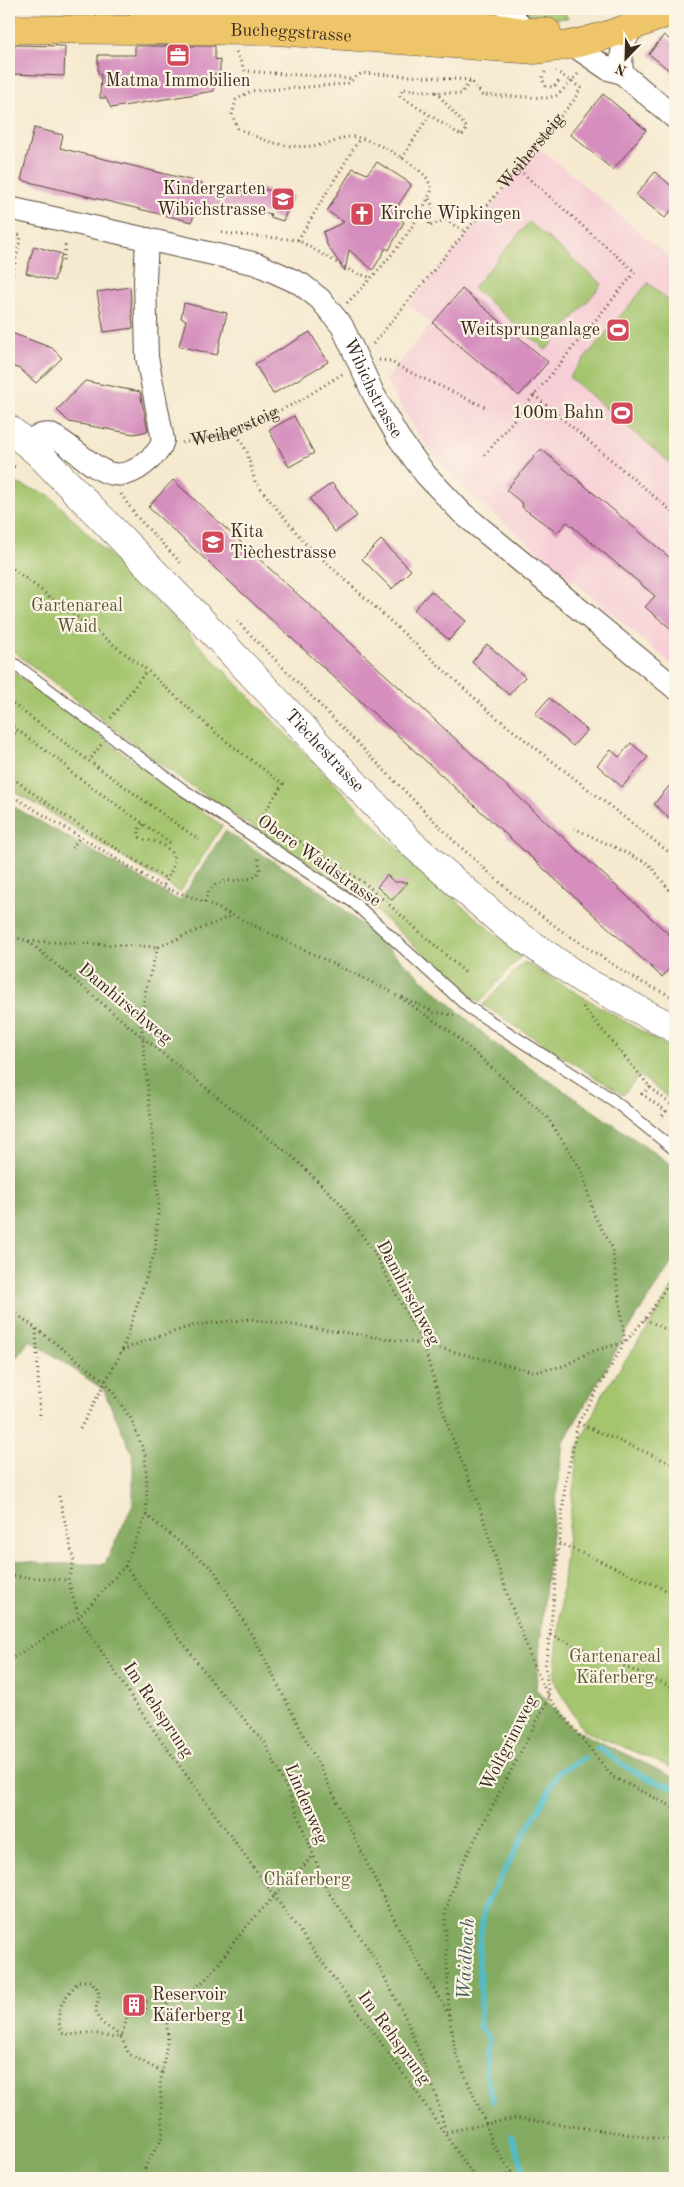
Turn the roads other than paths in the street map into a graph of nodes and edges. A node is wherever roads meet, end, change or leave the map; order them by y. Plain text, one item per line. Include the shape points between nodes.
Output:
1 (142, 9) edge
2 (508, 9) edge
3 (675, 10) edge
4 (478, 16) edge
5 (631, 18) edge
6 (9, 29) edge
7 (519, 41) junction
8 (572, 45) junction
9 (622, 73) junction
10 (675, 118) edge
11 (9, 208) edge
12 (148, 240) junction
13 (17, 436) edge
14 (9, 660) edge
15 (675, 688) edge
16 (675, 1028) edge
17 (675, 1150) edge

1 - 4 main road, Bucheggstrasse
2 - 7 street
3 - 5 main road
4 - 7 main road, Bucheggstrasse
5 - 7 main road via 588,24
5 - 8 main road
5 - 9 street via 621,50
6 - 7 main road, Bucheggstrasse via 276,31
7 - 8 main road via 535,50
8 - 9 street
9 - 10 street
11 - 12 street, Wibichstrasse
12 - 13 street via 147,357 163,440 161,447 140,468 114,475 84,459 51,435
12 - 15 street, Wibichstrasse via 257,264 294,281 320,298 335,316 354,365 398,438 426,475 462,513
13 - 16 street, Tièchestrasse via 71,486 207,626 412,844 507,927 583,980
14 - 17 lane, Obere Waidstrasse via 108,729 182,789 353,902 468,1007 613,1100

